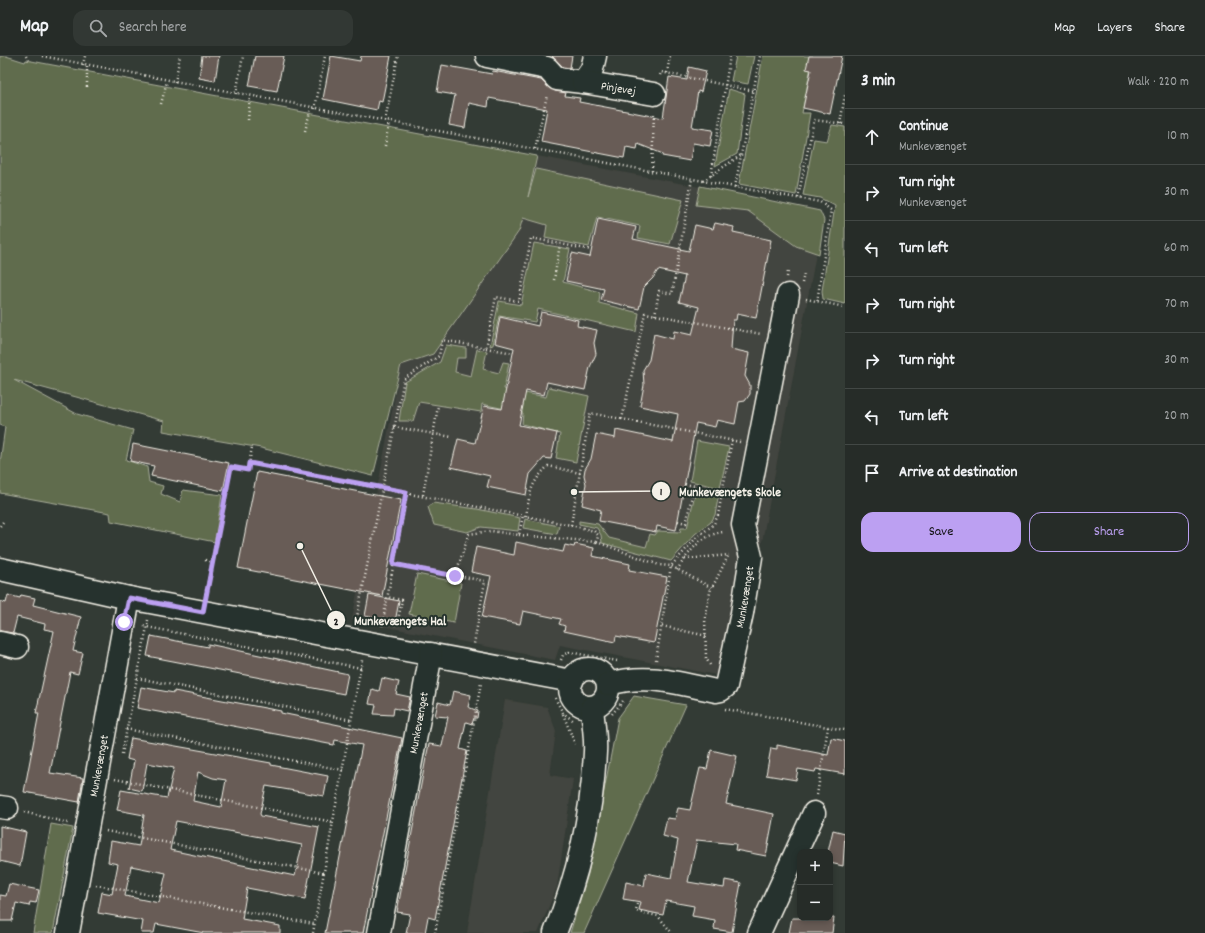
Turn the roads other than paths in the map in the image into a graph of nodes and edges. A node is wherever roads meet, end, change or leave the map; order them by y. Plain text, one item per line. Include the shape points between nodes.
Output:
1 (487, 56) edge
2 (595, 56) edge
3 (583, 82) junction
4 (654, 94) road end
5 (788, 295) dead end
6 (0, 569) edge
7 (127, 606) junction
8 (431, 654) junction
9 (572, 681) junction
10 (608, 684) junction
11 (592, 707) junction
12 (814, 813) road end
13 (68, 933) edge
14 (380, 933) edge
15 (555, 933) edge
16 (759, 933) edge

1 - 3 street, Pinjevej via 547,68 557,79
2 - 3 street, Pinjevej via 592,69
3 - 4 street, Pinjevej
5 - 10 street, Munkevænget via 743,525 751,557 726,686 716,691 653,679 632,678
6 - 7 street
7 - 8 street via 203,612
7 - 13 street, Munkevænget
8 - 9 street via 476,671
8 - 14 street, Munkevænget
9 - 10 street via 579,672 591,669 602,674
9 - 11 street via 570,688 575,700 579,704
10 - 11 street via 607,696
11 - 15 street via 595,751 587,817 578,865
12 - 16 street

